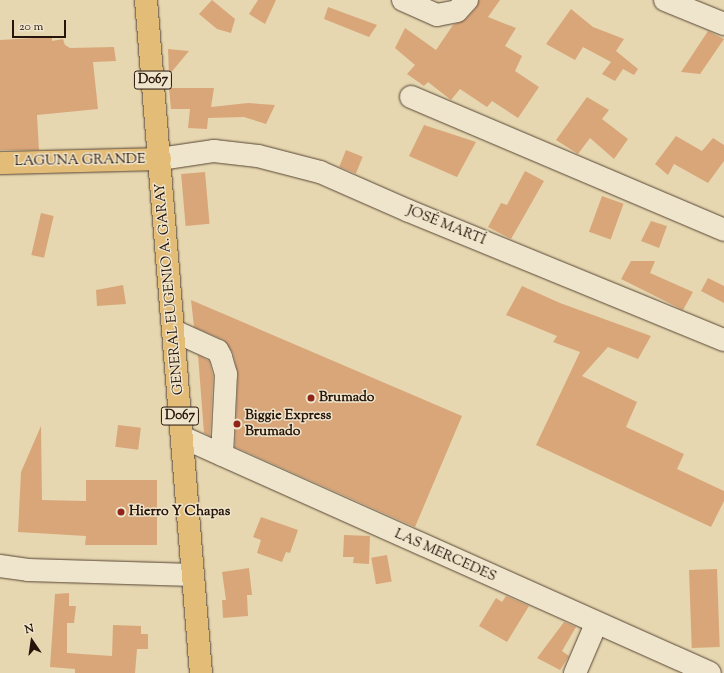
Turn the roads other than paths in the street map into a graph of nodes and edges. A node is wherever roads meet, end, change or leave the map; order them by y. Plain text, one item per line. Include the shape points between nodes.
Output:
1 (146, 0) edge
2 (403, 0) edge
3 (466, 0) edge
4 (665, 0) edge
5 (724, 24) edge
6 (411, 97) dead end
7 (160, 159) junction
8 (0, 163) edge
9 (724, 230) edge
10 (174, 331) junction
11 (724, 340) edge
12 (182, 437) junction
13 (222, 455) junction
14 (0, 566) edge
15 (193, 575) junction
16 (596, 624) junction
17 (201, 673) edge
18 (575, 673) edge
19 (710, 673) edge

1 - 7 main road, GENERAL EUGENIO A. GARAY / D067
2 - 3 street via 437,15 457,11
4 - 5 street
6 - 9 street
7 - 8 main road, LAGUNA GRANDE
7 - 10 main road, GENERAL EUGENIO A. GARAY / D067
7 - 11 street, JOSÉ MARTÍ via 214,151 258,156 320,172
10 - 12 main road, GENERAL EUGENIO A. GARAY / D067
10 - 13 street via 218,351 225,365
12 - 13 street, LAS MERCEDES
12 - 15 main road, GENERAL EUGENIO A. GARAY / D067
13 - 16 street, LAS MERCEDES
14 - 15 street via 28,570
15 - 17 main road, GENERAL EUGENIO A. GARAY / D067
16 - 18 street
16 - 19 street, LAS MERCEDES

